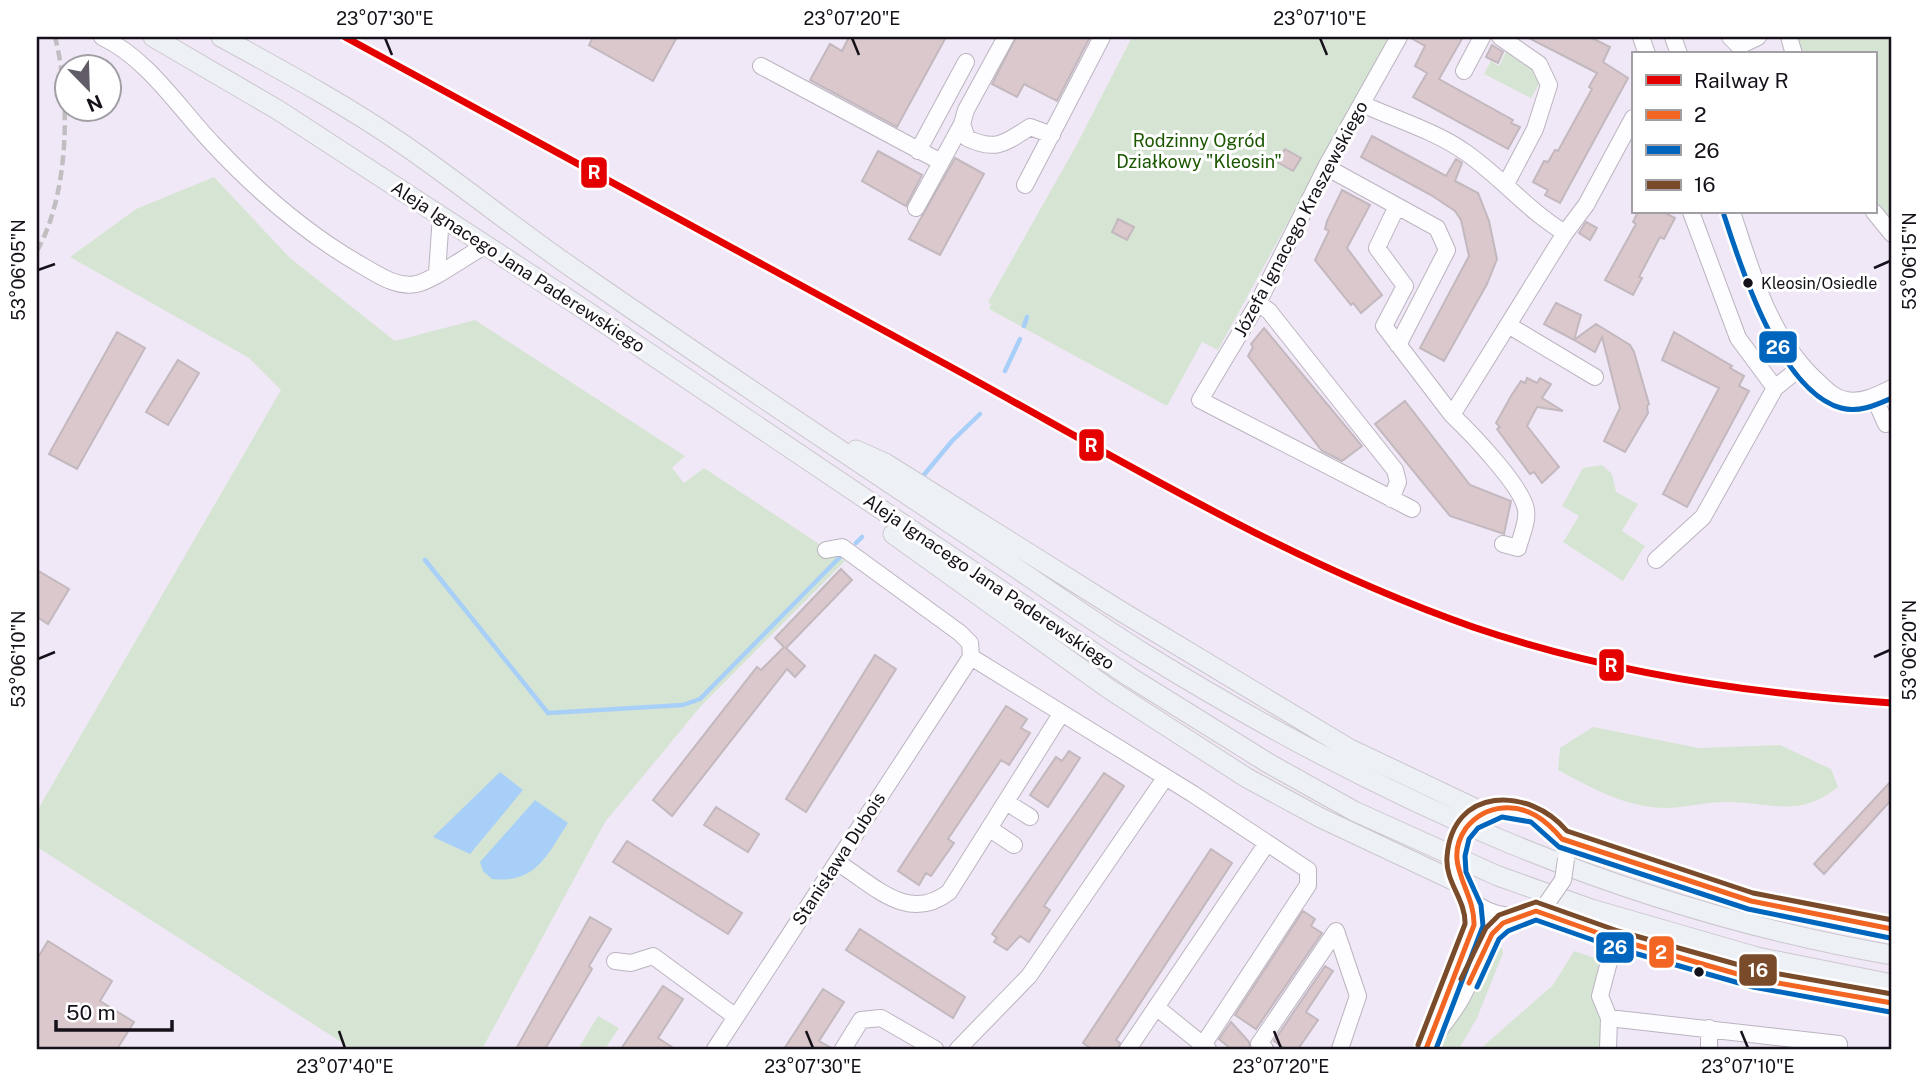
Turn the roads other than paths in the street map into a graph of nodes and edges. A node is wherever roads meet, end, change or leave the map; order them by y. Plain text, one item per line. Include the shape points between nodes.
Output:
1 (102, 37) edge
2 (153, 37) edge
3 (222, 37) edge
4 (1006, 37) edge
5 (1101, 37) edge
6 (1399, 37) edge
7 (1482, 37) edge
8 (1500, 37) edge
9 (1730, 37) edge
10 (1758, 37) edge
11 (966, 62) dead end
12 (761, 65) dead end
13 (1464, 71) dead end
14 (1362, 104) junction
15 (1632, 120) edge
16 (962, 124) junction
17 (1052, 135) junction
18 (918, 151) junction
19 (941, 162) junction
20 (1326, 167) junction
21 (1506, 184) junction
22 (1024, 185) dead end
23 (1397, 206) junction
24 (916, 208) dead end
25 (1691, 214) edge
26 (1733, 214) edge
27 (1876, 214) edge
28 (441, 216) junction
29 (1565, 233) junction
30 (1892, 234) edge
31 (485, 246) junction
32 (437, 273) junction
33 (1258, 303) junction
34 (1508, 324) junction
35 (1398, 345) junction
36 (1802, 366) junction
37 (1595, 377) dead end
38 (1775, 388) junction
39 (1892, 388) edge
40 (1874, 397) junction
41 (1452, 415) junction
42 (1886, 424) dead end
43 (820, 436) junction
44 (834, 479) junction
45 (1391, 499) junction
46 (1412, 509) dead end
47 (1503, 544) dead end
48 (826, 550) dead end
49 (1656, 560) dead end
50 (967, 663) junction
51 (1061, 714) junction
52 (1165, 778) junction
53 (1006, 802) junction
54 (1030, 817) dead end
55 (1479, 817) junction
56 (990, 829) junction
57 (1562, 839) junction
58 (1267, 843) junction
59 (1014, 845) dead end
60 (838, 863) junction
61 (1458, 876) junction
62 (1472, 901) junction
63 (1542, 907) junction
64 (1519, 916) junction
65 (1892, 929) edge
66 (1615, 939) junction
67 (1892, 955) edge
68 (615, 961) dead end
69 (1892, 984) edge
70 (1892, 1003) edge
71 (1156, 1007) junction
72 (736, 1017) junction
73 (1609, 1018) junction
74 (1709, 1028) junction
75 (1436, 1032) junction
76 (1206, 1047) edge
77 (1839, 1047) edge
78 (715, 1049) edge
79 (843, 1049) edge
80 (935, 1049) edge
81 (958, 1049) edge
82 (1128, 1049) edge
83 (1265, 1049) edge
84 (1340, 1049) edge
85 (1426, 1049) edge
86 (1608, 1049) edge
87 (1709, 1049) edge

1 - 32 street via 139,62 252,185 336,251 390,282 413,285
2 - 28 main road, Aleja Ignacego Jana Paderewskiego via 278,110
3 - 43 main road, Aleja Ignacego Jana Paderewskiego via 404,145 579,273
4 - 16 street
5 - 17 street
6 - 14 street, Józefa Ignacego Kraszewskiego
7 - 13 street
8 - 21 street via 1539,64 1549,85 1535,129
9 - 10 street via 1739,46
11 - 18 street
12 - 18 street
14 - 20 street, Józefa Ignacego Kraszewskiego
14 - 21 street via 1457,146
15 - 29 street via 1586,205
16 - 17 street via 967,138 982,145 996,146 1030,127
16 - 19 street
17 - 22 street
18 - 19 street
19 - 24 street
20 - 23 street
20 - 33 street, Józefa Ignacego Kraszewskiego
21 - 29 street via 1546,222
23 - 35 street via 1377,248 1405,286 1384,326
23 - 35 street via 1437,228 1447,250
25 - 38 street via 1738,338
26 - 36 street via 1762,302
27 - 30 street
28 - 31 main road, Aleja Ignacego Jana Paderewskiego
28 - 32 street
29 - 34 street
31 - 32 street
31 - 44 main road, Aleja Ignacego Jana Paderewskiego
33 - 45 street via 1395,470 1398,482
33 - 45 street, Józefa Ignacego Kraszewskiego via 1200,400
34 - 37 street
34 - 41 street
35 - 41 street
36 - 38 street
36 - 40 street via 1838,397 1858,401
38 - 49 street via 1703,517
39 - 40 street
40 - 42 street
41 - 47 street via 1518,491 1526,507 1518,548
43 - 55 main road via 886,463 1348,748
43 - 67 main road, Aleja Ignacego Jana Paderewskiego via 1142,652 1280,733 1455,823 1601,879 1752,926
44 - 61 main road via 870,518 1109,689 1247,778 1321,818
44 - 69 main road, Aleja Ignacego Jana Paderewskiego via 1130,677 1354,811 1487,872 1591,909 1757,957
45 - 46 street
48 - 50 street via 842,547 949,625 970,643
50 - 51 street
50 - 60 street, Stanisława Dubois
51 - 52 street
51 - 53 street
52 - 58 street
52 - 81 street via 1029,976
53 - 54 street
53 - 56 street
55 - 57 street via 1514,806 1529,809
55 - 61 street, bridge via 1459,843
56 - 59 street
56 - 60 street via 949,892 935,903 901,903
57 - 63 street, bridge via 1566,859 1563,880
57 - 65 street via 1751,901
58 - 71 street
58 - 76 street via 1308,870 1308,885
60 - 72 street, Stanisława Dubois
61 - 62 street
62 - 64 street via 1486,911
62 - 75 street via 1474,928 1444,999
63 - 64 street
63 - 66 street
64 - 75 street via 1492,934 1458,1004
66 - 70 street via 1755,979
66 - 73 street via 1600,996
68 - 72 street via 631,963 653,956
71 - 76 street
71 - 82 street
72 - 78 street, Stanisława Dubois
73 - 74 street
73 - 86 street
74 - 77 street
74 - 87 street
75 - 85 street
79 - 80 street via 861,1020 881,1018
83 - 84 street via 1259,1044 1336,932 1359,996

